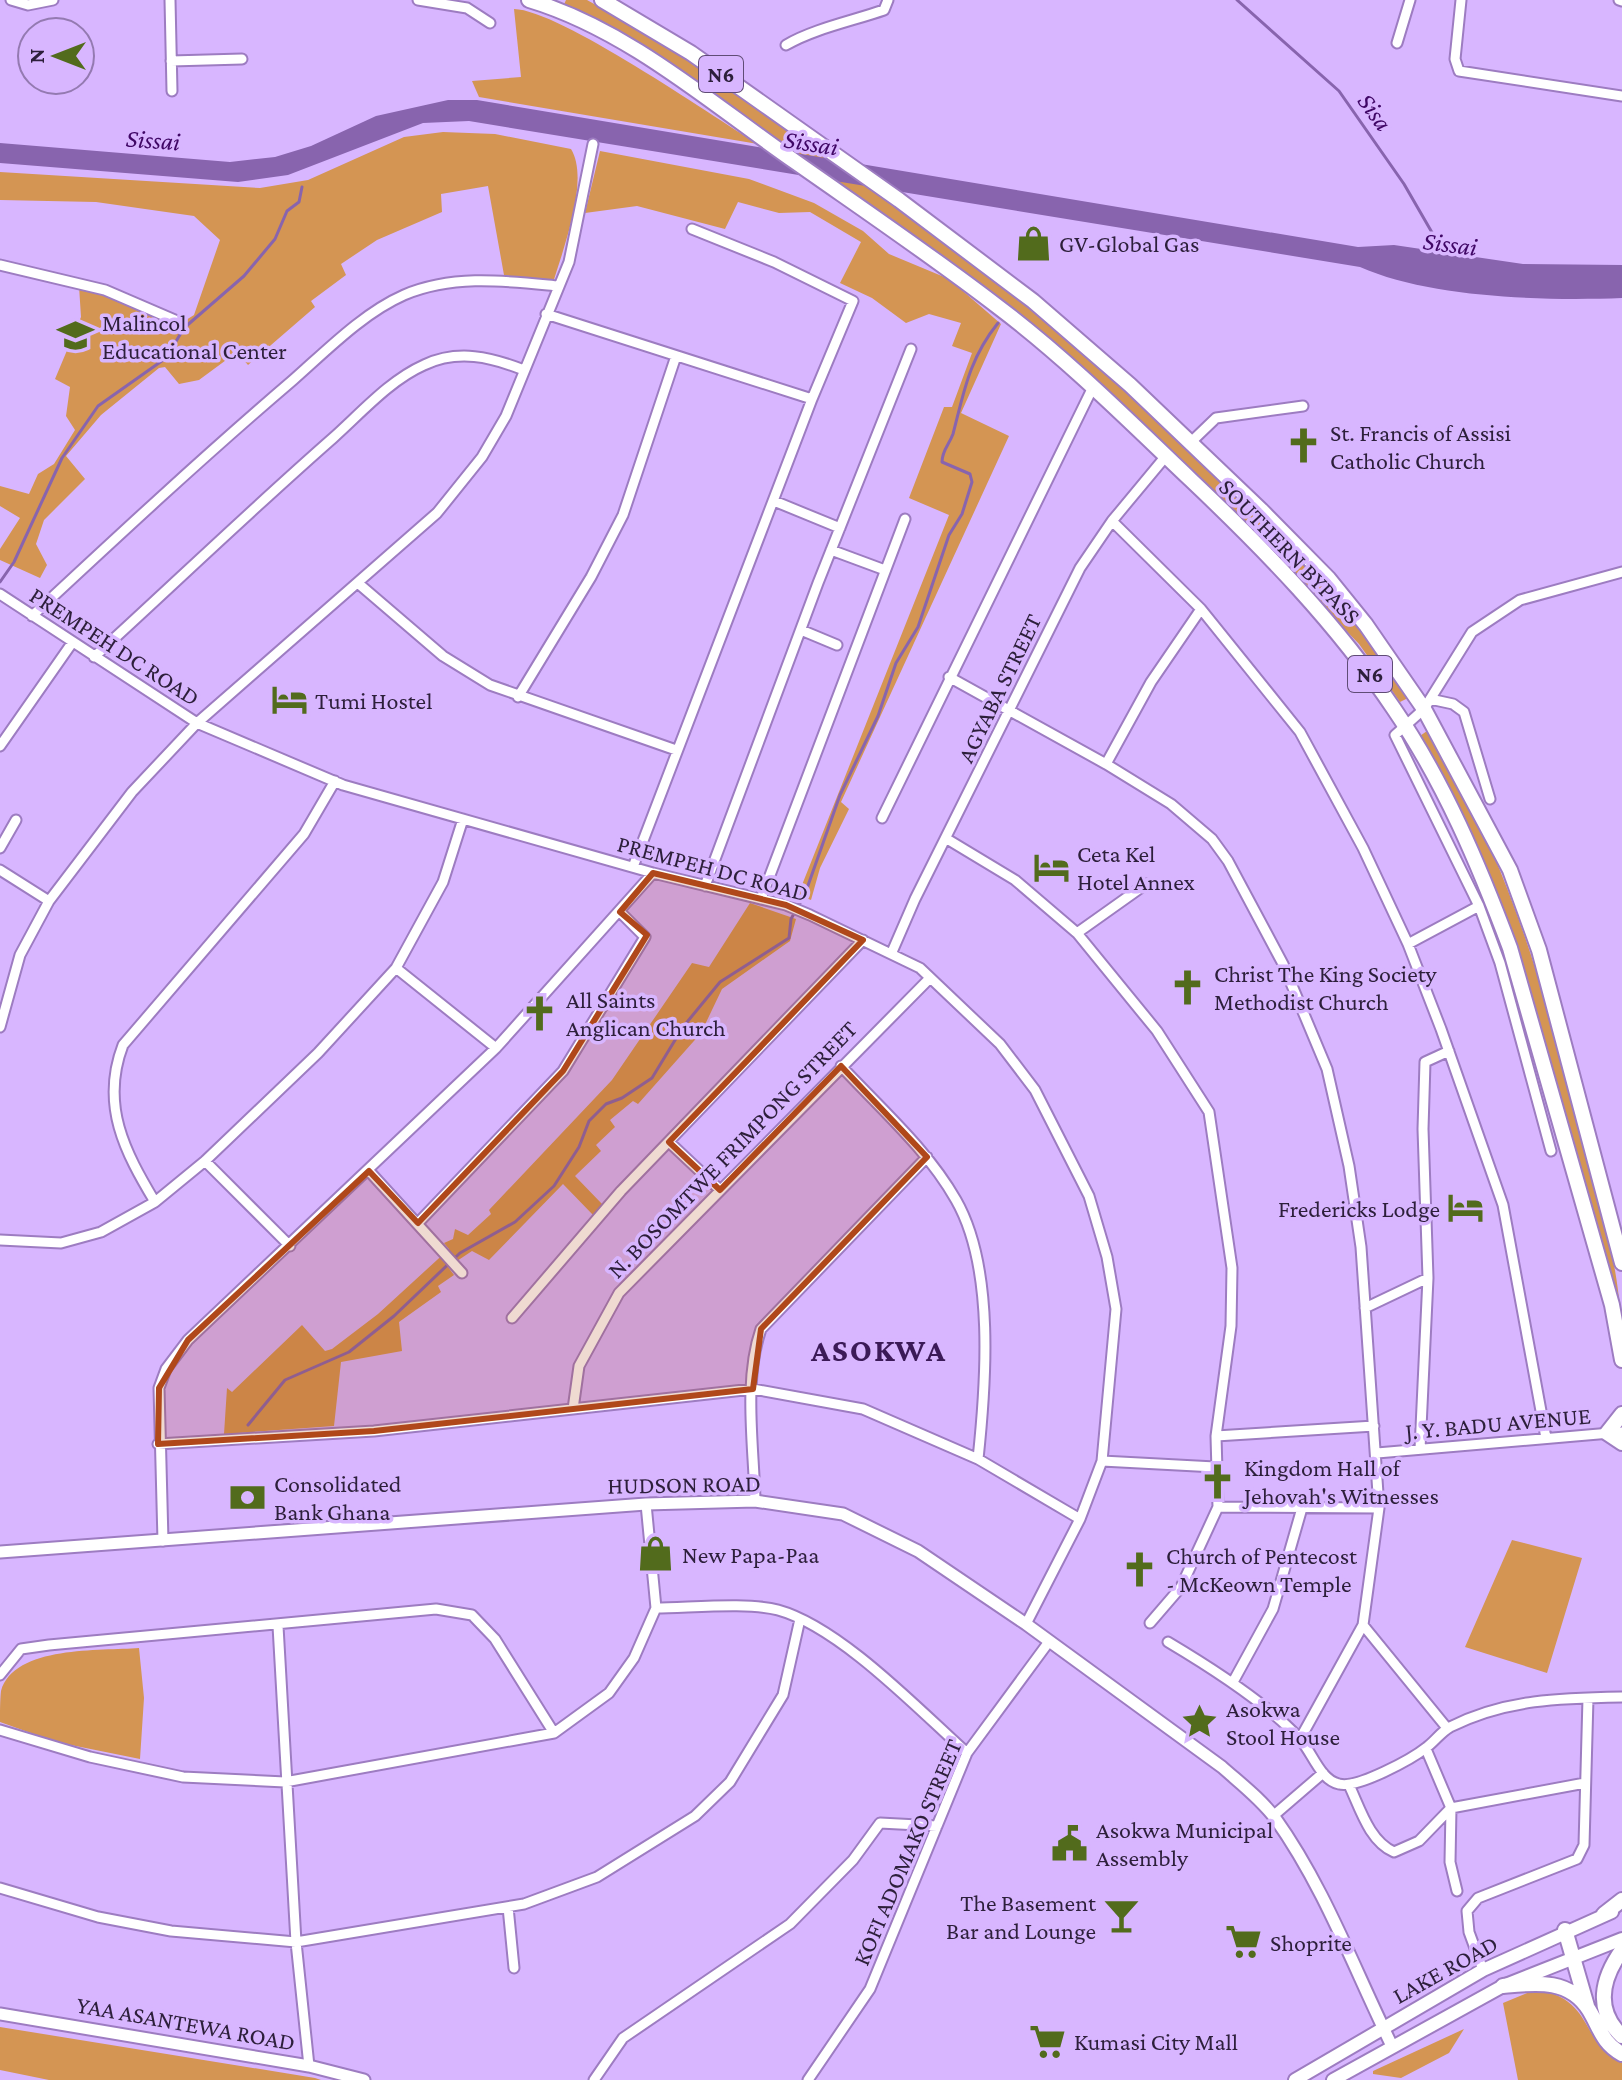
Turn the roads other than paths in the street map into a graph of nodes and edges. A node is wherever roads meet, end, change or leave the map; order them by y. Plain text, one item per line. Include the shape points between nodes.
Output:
1 (11, 0) edge
2 (53, 0) edge
3 (170, 0) edge
4 (418, 0) edge
5 (529, 0) edge
6 (602, 0) edge
7 (888, 0) edge
8 (1410, 0) edge
9 (1461, 0) edge
10 (490, 23) dead end
11 (1397, 43) dead end
12 (786, 45) dead end
13 (242, 59) dead end
14 (171, 61) junction
15 (172, 91) dead end
16 (1622, 96) edge
17 (593, 144) dead end
18 (692, 229) dead end
19 (0, 265) edge
20 (559, 286) junction
21 (546, 314) junction
22 (177, 321) dead end
23 (911, 349) dead end
24 (676, 356) junction
25 (524, 370) junction
26 (1093, 387) junction
27 (812, 399) junction
28 (1303, 406) dead end
29 (1190, 443) junction
30 (1166, 456) junction
31 (774, 501) junction
32 (905, 519) dead end
33 (1112, 521) junction
34 (840, 528) junction
35 (831, 550) junction
36 (885, 570) junction
37 (1622, 572) edge
38 (359, 584) junction
39 (2, 596) edge
40 (1201, 609) junction
41 (32, 616) junction
42 (801, 630) junction
43 (72, 643) junction
44 (837, 645) dead end
45 (94, 657) junction
46 (949, 677) junction
47 (518, 697) junction
48 (1427, 704) junction
49 (1010, 712) junction
50 (197, 723) junction
51 (1405, 725) junction
52 (0, 746) edge
53 (676, 750) junction
54 (1106, 764) junction
55 (335, 781) junction
56 (1490, 799) dead end
57 (882, 818) dead end
58 (463, 819) junction
59 (16, 820) dead end
60 (947, 839) junction
61 (0, 848) edge
62 (633, 867) junction
63 (0, 870) edge
64 (653, 873) junction
65 (1146, 884) dead end
66 (705, 886) junction
67 (761, 899) junction
68 (49, 901) junction
69 (1479, 906) junction
70 (620, 912) junction
71 (1077, 933) junction
72 (863, 940) junction
73 (1408, 944) junction
74 (892, 952) junction
75 (396, 968) junction
76 (930, 978) junction
77 (0, 1027) edge
78 (496, 1048) junction
79 (1449, 1051) junction
80 (841, 1066) junction
81 (669, 1142) junction
82 (1551, 1151) dead end
83 (927, 1157) junction
84 (205, 1161) junction
85 (369, 1171) junction
86 (720, 1190) junction
87 (155, 1202) junction
88 (418, 1223) junction
89 (0, 1240) edge
90 (290, 1246) junction
91 (1622, 1263) edge
92 (462, 1273) dead end
93 (1428, 1278) junction
94 (1365, 1308) junction
95 (512, 1318) dead end
96 (1622, 1360) edge
97 (753, 1389) junction
98 (573, 1409) junction
99 (1622, 1414) edge
100 (1374, 1426) junction
101 (1615, 1433) edge
102 (1216, 1436) junction
103 (1546, 1438) junction
104 (1622, 1443) edge
105 (158, 1444) junction
106 (1420, 1449) junction
107 (1377, 1453) junction
108 (978, 1459) junction
109 (1102, 1461) junction
110 (1215, 1467) junction
111 (755, 1501) junction
112 (646, 1504) junction
113 (1218, 1507) junction
114 (1302, 1508) junction
115 (1379, 1508) junction
116 (1080, 1519) junction
117 (163, 1541) junction
118 (0, 1552) edge
119 (656, 1608) junction
120 (800, 1619) junction
121 (1150, 1623) dead end
122 (1026, 1624) junction
123 (1363, 1625) junction
124 (278, 1626) junction
125 (1168, 1642) dead end
126 (1048, 1643) junction
127 (0, 1675) edge
128 (1233, 1682) junction
129 (1622, 1697) edge
130 (1588, 1698) junction
131 (1447, 1728) junction
132 (0, 1730) edge
133 (554, 1733) junction
134 (1300, 1739) junction
135 (1426, 1749) junction
136 (967, 1753) junction
137 (1323, 1773) junction
138 (285, 1782) junction
139 (1585, 1783) junction
140 (1349, 1785) junction
141 (1451, 1808) junction
142 (1273, 1816) junction
143 (937, 1826) junction
144 (0, 1888) edge
145 (1457, 1891) dead end
146 (1622, 1900) edge
147 (508, 1907) junction
148 (1622, 1908) edge
149 (1604, 1914) junction
150 (1565, 1930) junction
151 (1622, 1939) edge
152 (296, 1942) junction
153 (1622, 1950) edge
154 (1572, 1956) junction
155 (514, 1968) dead end
156 (1483, 1970) junction
157 (1503, 1986) junction
158 (1588, 2008) junction
159 (0, 2014) edge
160 (1383, 2029) junction
161 (1622, 2036) edge
162 (1392, 2046) junction
163 (1622, 2054) edge
164 (309, 2066) junction
165 (364, 2080) edge
166 (594, 2080) edge
167 (808, 2080) edge
168 (1295, 2080) edge
169 (1333, 2080) edge

1 - 2 street via 28,5
3 - 14 street
4 - 10 street via 467,8
5 - 26 highway, SOUTHERN BYPASS / N6 via 601,30 675,76 998,307
6 - 29 highway, SOUTHERN BYPASS / N6 via 691,53 899,200 1033,301
7 - 12 street via 884,10 837,28 807,32
8 - 11 street
9 - 16 street via 1455,59 1459,71
13 - 14 street
14 - 15 street
17 - 20 street via 577,230
18 - 27 street via 853,301
19 - 22 street via 105,290
20 - 21 street
20 - 41 street via 472,280 423,288 395,300 256,411
21 - 24 street
21 - 25 street
23 - 34 street
24 - 27 street
24 - 47 street via 618,527
25 - 38 street via 506,416 462,484
25 - 45 street via 484,356 466,356 437,360 409,373
26 - 30 highway, SOUTHERN BYPASS / N6
26 - 46 street
27 - 31 street
28 - 29 street via 1216,418
29 - 48 highway, SOUTHERN BYPASS / N6 via 1328,578
30 - 33 street, AGYABA STREET
30 - 51 highway, SOUTHERN BYPASS / N6 via 1303,590
31 - 34 street
31 - 53 street
32 - 36 street
33 - 40 street
33 - 49 street, AGYABA STREET via 1080,568
34 - 35 street
35 - 36 street
35 - 42 street
36 - 67 street
37 - 48 street via 1520,600 1472,632
38 - 47 street via 443,656
38 - 50 street
39 - 41 street, PREMPEH DC ROAD
40 - 54 street via 1151,682
40 - 73 street via 1300,732
41 - 43 street, PREMPEH DC ROAD
42 - 44 street
42 - 66 street
43 - 45 street, PREMPEH DC ROAD
43 - 52 street
45 - 50 street, PREMPEH DC ROAD
46 - 49 street
46 - 57 street
47 - 53 street
48 - 51 street
48 - 56 street via 1453,704 1464,712
48 - 91 highway, SOUTHERN BYPASS / N6 via 1497,839 1538,946
49 - 54 street
49 - 60 street, AGYABA STREET
50 - 55 street, PREMPEH DC ROAD
50 - 68 street via 132,792
51 - 69 street via 1395,739
51 - 96 highway, SOUTHERN BYPASS / N6 via 1469,845 1510,948 1612,1305
53 - 62 street
54 - 94 street via 1171,804 1212,839 1283,964 1327,1069 1349,1166
55 - 58 street, PREMPEH DC ROAD
55 - 87 street via 304,834 123,1045 112,1072 114,1104 125,1153
58 - 62 street, PREMPEH DC ROAD
58 - 75 street via 443,882
59 - 61 street
60 - 71 street via 1015,880
60 - 74 street, AGYABA STREET
62 - 64 street, PREMPEH DC ROAD
63 - 68 street
64 - 66 street, PREMPEH DC ROAD
64 - 70 street
65 - 71 street
66 - 67 street, PREMPEH DC ROAD
67 - 72 street, PREMPEH DC ROAD
68 - 77 street via 20,955
69 - 73 street
69 - 82 street via 1500,963
70 - 78 street
70 - 88 street via 645,937 563,1071
71 - 102 street via 1157,1031 1209,1112 1232,1268 1231,1326
72 - 74 street, PREMPEH DC ROAD
72 - 81 street
73 - 79 street
74 - 76 street, PREMPEH DC ROAD
75 - 78 street
75 - 84 street via 318,1053
76 - 80 street, N. BOSOMTWE FRIMPONG STREET
76 - 109 street, PREMPEH DC ROAD via 1000,1044 1035,1090 1089,1196 1116,1309
78 - 85 street
79 - 93 street via 1425,1062
79 - 103 street via 1503,1205
80 - 83 street
80 - 86 street, N. BOSOMTWE FRIMPONG STREET
81 - 86 street
81 - 95 street
83 - 97 street via 761,1329
83 - 108 street via 957,1203 975,1255 983,1307 985,1396
84 - 87 street
84 - 90 street
85 - 88 street
85 - 90 street
86 - 98 street, N. BOSOMTWE FRIMPONG STREET via 619,1293 579,1366
87 - 89 street via 101,1232 61,1243
88 - 92 street
90 - 105 street via 188,1340 166,1369 159,1388
93 - 94 street
93 - 106 street
94 - 100 street
97 - 98 street
97 - 108 street via 863,1409
97 - 111 street
98 - 105 street via 374,1431
99 - 101 highway
100 - 102 street
100 - 107 street
101 - 103 street, J. Y. BADU AVENUE
101 - 104 highway
102 - 110 street
103 - 106 street, J. Y. BADU AVENUE
105 - 117 street
106 - 107 street, J. Y. BADU AVENUE
107 - 115 street
108 - 116 street
109 - 110 street
109 - 116 street, PREMPEH DC ROAD
110 - 113 street
111 - 112 street, HUDSON ROAD
111 - 122 street, HUDSON ROAD via 855,1519 918,1551
112 - 117 street, HUDSON ROAD
112 - 119 street
113 - 114 street
113 - 121 street via 1181,1587
114 - 115 street
114 - 128 street via 1273,1609
115 - 123 street
116 - 122 street, PREMPEH DC ROAD
117 - 118 street, HUDSON ROAD
119 - 120 street via 774,1609
119 - 133 street via 634,1658 609,1693
120 - 136 street via 882,1677
120 - 147 street via 783,1695 730,1782 695,1816 597,1877
122 - 126 street, HUDSON ROAD
123 - 131 street
123 - 134 street
124 - 127 street via 149,1633 21,1649
124 - 133 street via 436,1609 472,1615 495,1639
124 - 138 street
125 - 128 street
126 - 136 street, KOFI ADOMAKO STREET
126 - 142 street, HUDSON ROAD via 1222,1767
128 - 134 street
129 - 130 street
130 - 131 street via 1524,1701
130 - 139 street
131 - 135 street
132 - 138 street via 183,1777
133 - 138 street
134 - 137 street
135 - 140 street
135 - 141 street
136 - 143 street, KOFI ADOMAKO STREET
137 - 140 street via 1336,1784
137 - 142 street
138 - 152 street
139 - 141 street
139 - 156 street via 1587,1825 1577,1859 1478,1898 1467,1911
140 - 141 street via 1382,1847 1394,1852 1419,1841
141 - 145 street via 1450,1862
142 - 160 street, HUDSON ROAD via 1317,1885
143 - 166 street via 880,1823 853,1860 790,1924 623,2038
143 - 167 street, KOFI ADOMAKO STREET via 870,1989
144 - 152 street via 156,1928
146 - 149 highway
147 - 152 street
147 - 155 street
148 - 149 main road, LAKE ROAD
149 - 150 main road, LAKE ROAD
150 - 154 highway
150 - 156 main road, LAKE ROAD
151 - 154 main road, LAKE ROAD
152 - 164 street
153 - 161 highway via 1606,1974 1603,1999 1609,2020
154 - 157 main road, LAKE ROAD
154 - 158 highway
156 - 160 main road, LAKE ROAD
157 - 158 highway via 1556,1985
157 - 162 main road, LAKE ROAD
158 - 163 highway via 1606,2043
159 - 164 street, YAA ASANTEWA ROAD
160 - 162 street, HUDSON ROAD
160 - 168 main road, LAKE ROAD
162 - 169 main road, LAKE ROAD
164 - 165 street, YAA ASANTEWA ROAD

